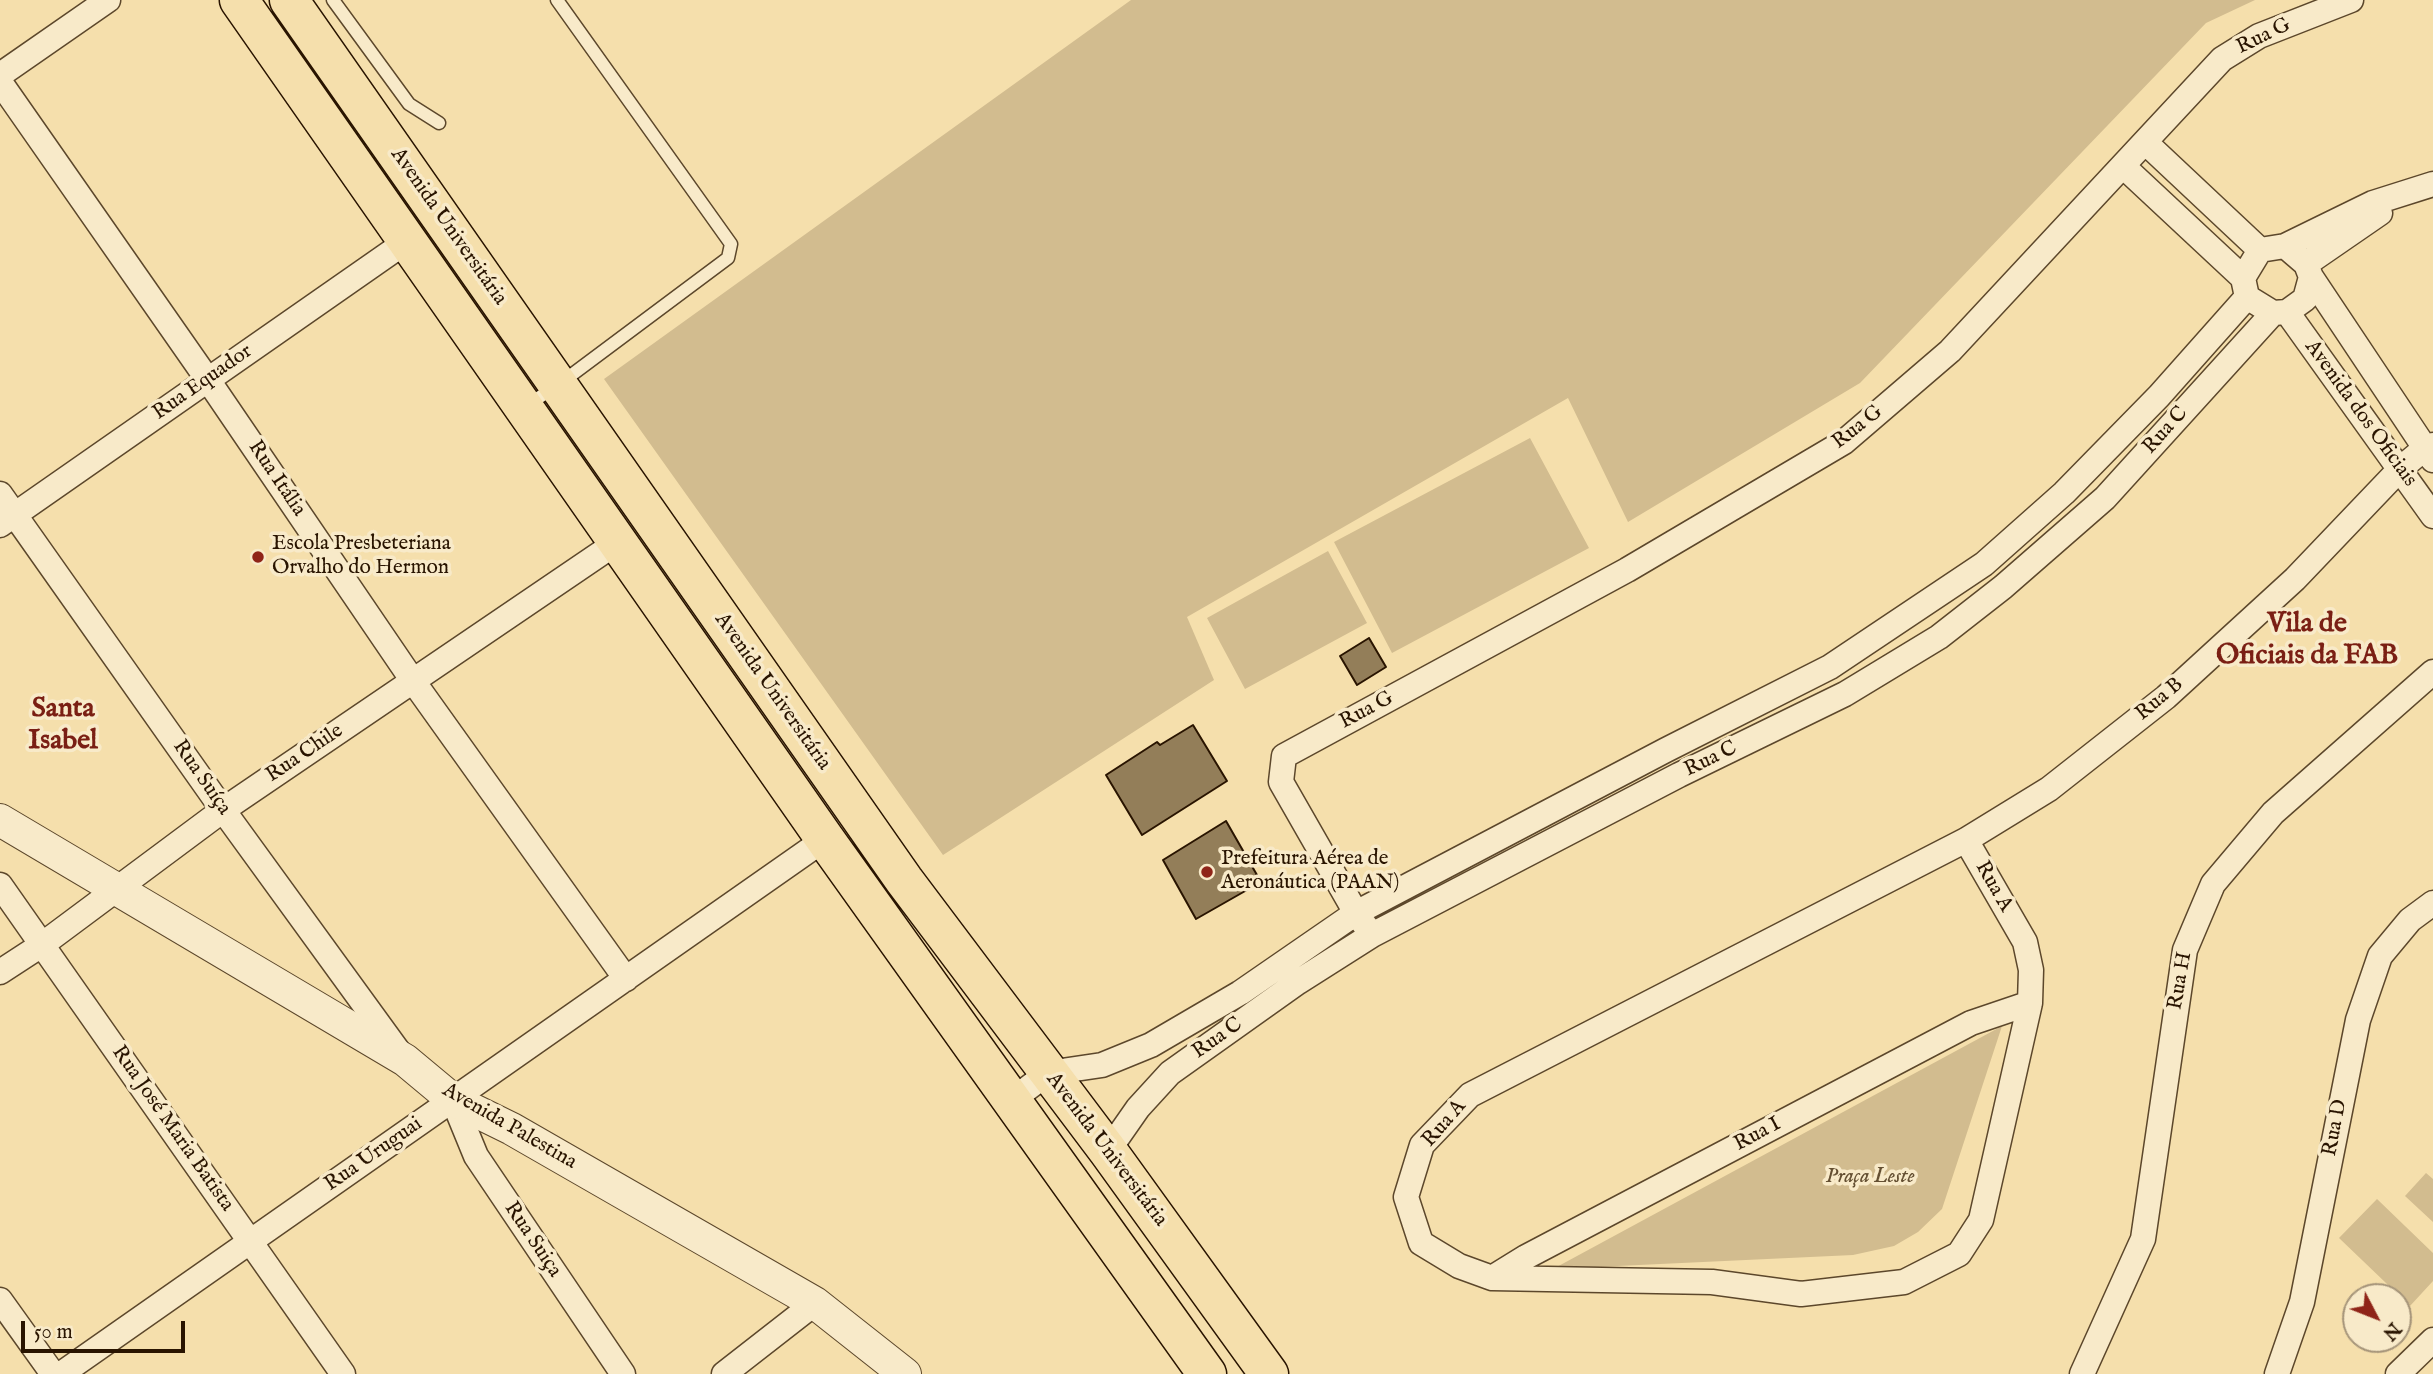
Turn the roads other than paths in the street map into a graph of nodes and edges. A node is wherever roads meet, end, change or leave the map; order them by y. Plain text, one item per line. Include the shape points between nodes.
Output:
1 (108, 0) edge
2 (239, 0) edge
3 (289, 0) edge
4 (333, 0) edge
5 (556, 0) edge
6 (2351, 0) edge
7 (0, 75) edge
8 (0, 82) edge
9 (439, 123) dead end
10 (2145, 142) junction
11 (2123, 166) junction
12 (2424, 187) edge
13 (407, 241) junction
14 (2286, 246) junction
15 (2260, 250) junction
16 (2308, 271) junction
17 (2245, 287) junction
18 (2280, 312) junction
19 (208, 380) junction
20 (558, 385) junction
21 (523, 409) junction
22 (2430, 452) edge
23 (2400, 469) junction
24 (0, 494) edge
25 (2433, 516) edge
26 (7, 520) edge
27 (616, 542) junction
28 (1984, 564) junction
29 (2003, 587) junction
30 (2433, 672) edge
31 (413, 681) junction
32 (1666, 750) junction
33 (1679, 775) junction
34 (223, 810) junction
35 (0, 820) edge
36 (825, 839) junction
37 (1966, 840) junction
38 (0, 885) edge
39 (114, 889) junction
40 (2433, 903) edge
41 (1356, 913) junction
42 (1372, 935) junction
43 (43, 944) junction
44 (0, 972) edge
45 (1292, 973) junction
46 (626, 979) junction
47 (1240, 993) junction
48 (2030, 1003) junction
49 (1002, 1013) junction
50 (1253, 1014) junction
51 (967, 1038) junction
52 (1151, 1045) junction
53 (405, 1060) junction
54 (1048, 1073) junction
55 (1170, 1073) junction
56 (453, 1100) junction
57 (1012, 1100) junction
58 (1108, 1151) junction
59 (250, 1241) junction
60 (1492, 1278) junction
61 (0, 1300) edge
62 (816, 1303) junction
63 (1228, 1315) junction
64 (2433, 1340) edge
65 (1185, 1344) junction
66 (53, 1374) edge
67 (61, 1374) edge
68 (343, 1374) edge
69 (623, 1374) edge
70 (724, 1374) edge
71 (905, 1374) edge
72 (1207, 1374) edge
73 (1269, 1374) edge
74 (2082, 1374) edge
75 (2277, 1374) edge
76 (2398, 1374) edge

1 - 7 street
2 - 13 main road, Avenida Universitária
3 - 20 main road, Avenida Universitária
4 - 9 lane via 409,104
5 - 20 lane via 731,244 728,258
6 - 10 street, Rua G via 2259,36 2222,59
8 - 19 street, Rua Itália
10 - 11 street, Rua G
10 - 15 street
11 - 17 street
11 - 41 street, Rua G via 1950,351 1844,442 1628,570 1284,756 1281,782
12 - 14 street via 2373,203
12 - 16 street
13 - 19 street, Rua Equador
13 - 21 main road, Avenida Universitária
14 - 15 street
14 - 16 street
15 - 17 street
16 - 18 street via 2305,299
16 - 22 street, Avenida dos Oficiais
17 - 18 street
17 - 28 street, Rua C via 2131,425
18 - 23 street, Avenida dos Oficiais
18 - 29 street, Rua C via 2105,498
19 - 26 street, Rua Equador
19 - 31 street, Rua Itália
20 - 21 lane
20 - 49 main road, Avenida Universitária
21 - 27 main road, Avenida Universitária
22 - 23 street, Rua B
23 - 25 street, Avenida dos Oficiais
23 - 37 street, Rua B via 2295,579 2166,697 2049,789
24 - 26 street, Rua Suíça
26 - 34 street, Rua Suíça
27 - 31 street, Rua Chile
27 - 36 main road, Avenida Universitária
28 - 29 street
28 - 32 street, Rua C via 1830,667
29 - 33 street, Rua C via 1939,638 1845,694
30 - 74 street, Rua H via 2273,813 2213,884 2185,950 2143,1239
31 - 34 street, Rua Chile
31 - 46 street, Rua Itália
32 - 33 street
32 - 41 street, Rua C
33 - 42 street, Rua C
34 - 39 street, Rua Chile
34 - 53 street, Rua Suíça
35 - 39 street, Avenida Palestina
36 - 46 street, Rua Uruguai
36 - 51 main road, Avenida Universitária
37 - 48 street, Rua A via 2025,942 2031,970
37 - 60 street, Rua A via 1470,1095 1422,1145 1406,1197 1421,1243 1459,1266
38 - 43 street, Rua José Maria Batista
39 - 43 street, Rua Chile
39 - 53 street, Avenida Palestina
40 - 75 street, Rua D via 2410,920 2380,956 2358,1020 2302,1302
41 - 42 street
41 - 45 street, Rua C
42 - 45 street, Rua C
43 - 44 street, Rua Chile
43 - 59 street, Rua José Maria Batista
45 - 47 street, Rua C
45 - 50 street, Rua C
46 - 56 street, Rua Uruguai
47 - 50 street
47 - 52 street, Rua C
48 - 60 street, Rua I via 1971,1023
48 - 60 street, Rua A via 1981,1220 1959,1254 1904,1282 1801,1294 1712,1282
49 - 51 main road
49 - 54 main road, Avenida Universitária
50 - 55 street, Rua C
51 - 57 main road, Avenida Universitária
52 - 54 street, Rua C via 1102,1065
52 - 55 street
53 - 56 street, Avenida Palestina
54 - 57 street
54 - 58 main road, Avenida Universitária
55 - 58 street, Rua C
56 - 59 street, Rua Uruguai
56 - 62 street, Avenida Palestina
56 - 69 street, Rua Suiça via 476,1156
57 - 65 main road, Avenida Universitária
58 - 63 main road, Avenida Universitária
59 - 67 street, Rua Uruguai
59 - 68 street, Rua José Maria Batista
61 - 66 street
62 - 70 street
62 - 71 street, Avenida Palestina
63 - 65 main road via 1202,1320
63 - 73 main road, Avenida Universitária
64 - 76 street
65 - 72 main road, Avenida Universitária

